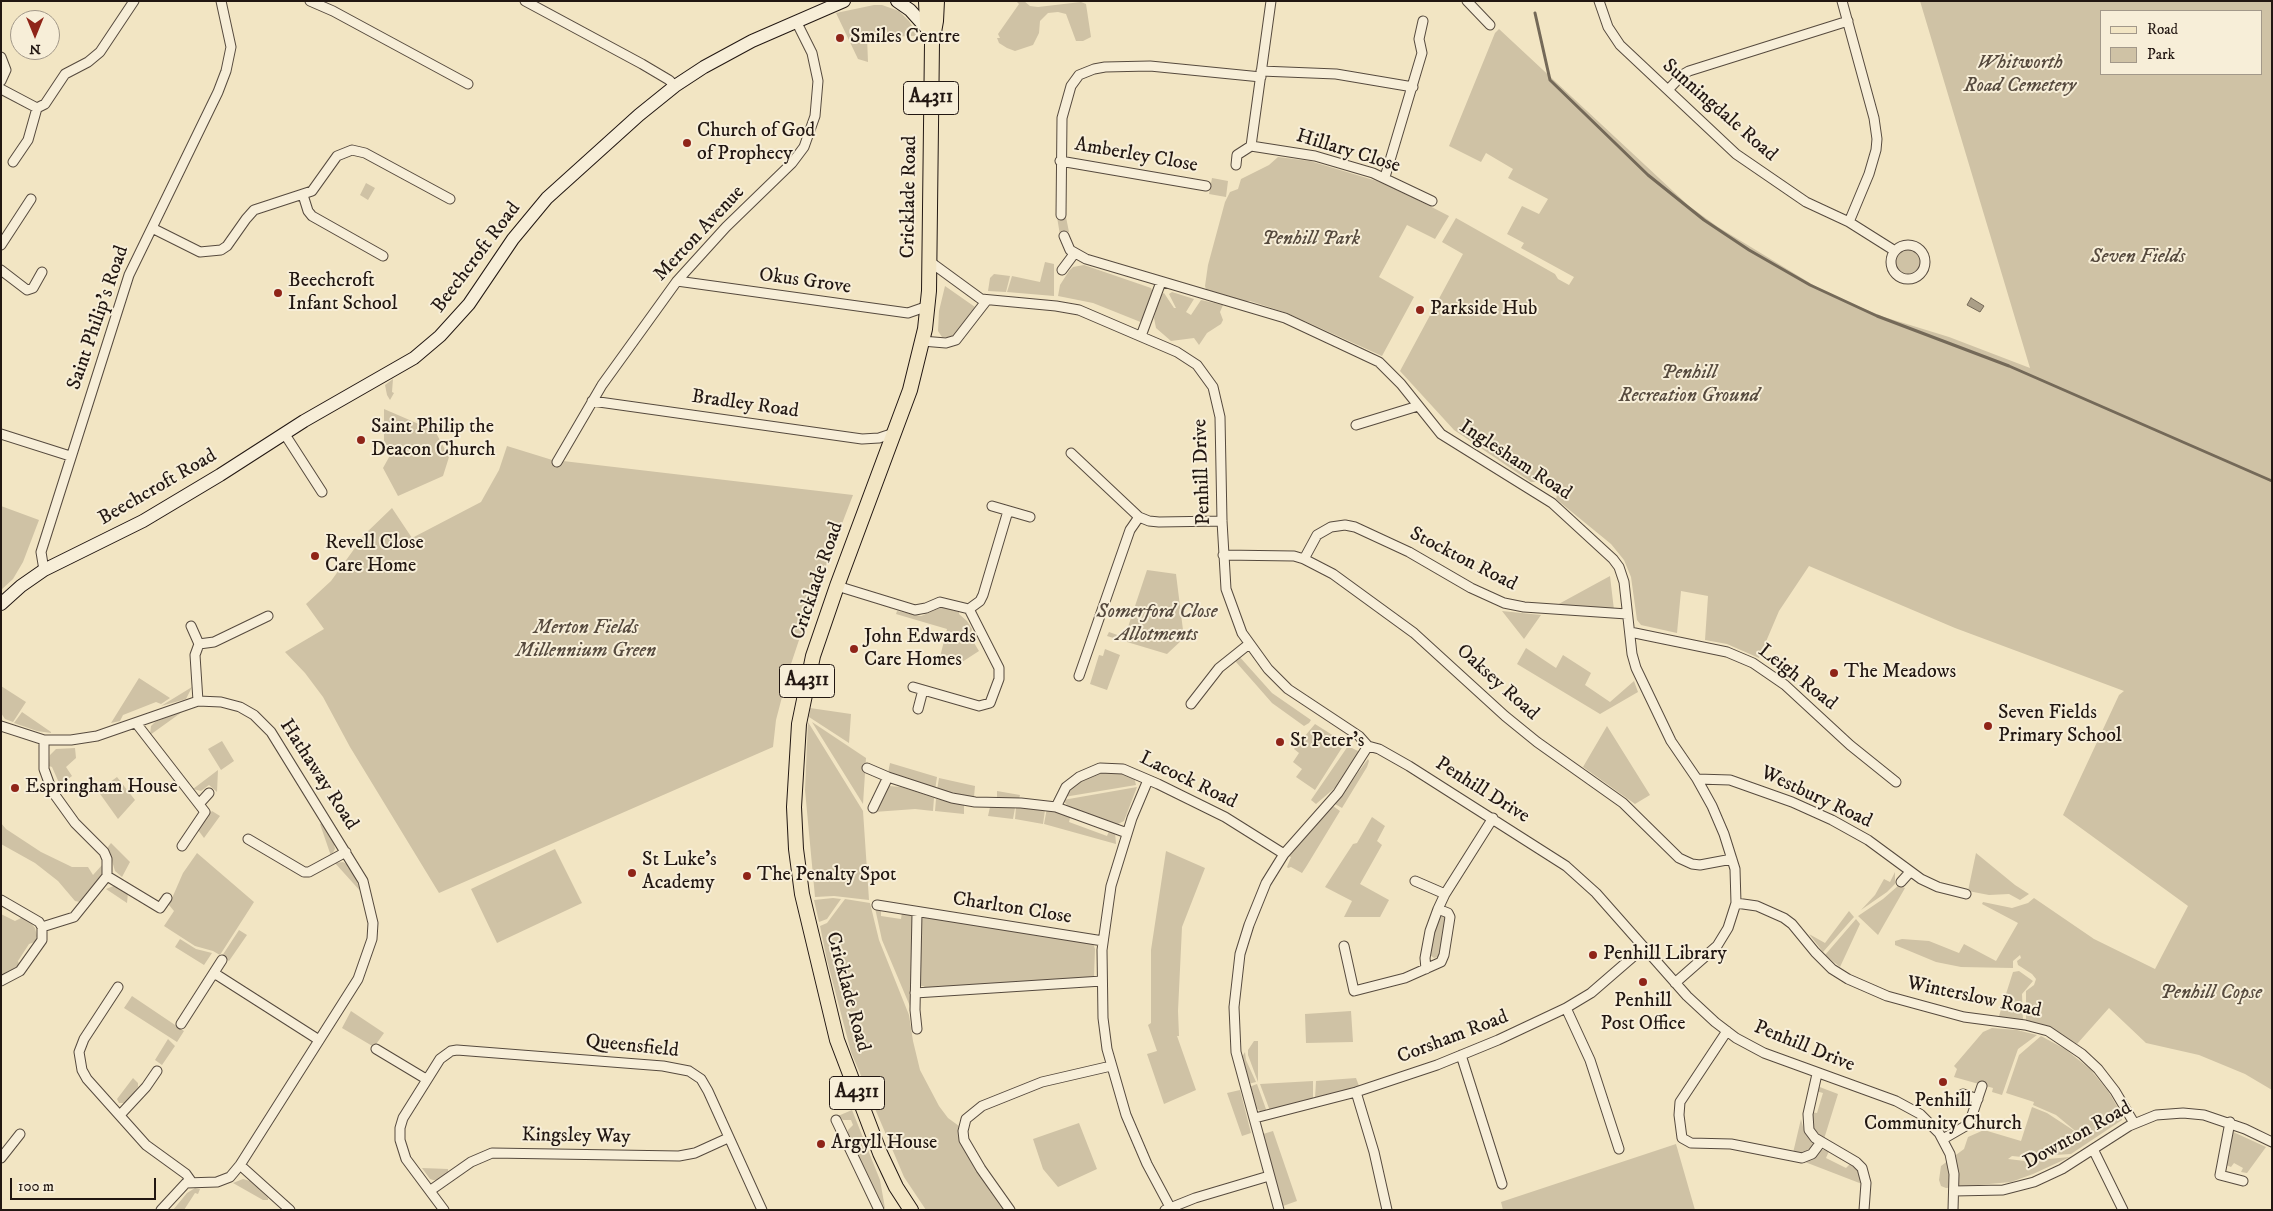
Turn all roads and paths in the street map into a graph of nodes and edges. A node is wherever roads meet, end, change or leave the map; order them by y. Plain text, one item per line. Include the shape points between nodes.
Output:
1 (134, 1) edge
2 (221, 1) edge
3 (310, 1) edge
4 (525, 1) edge
5 (844, 1) edge
6 (897, 1) edge
7 (926, 1) edge
8 (937, 1) edge
9 (1271, 1) edge
10 (1467, 1) edge
11 (1599, 1) edge
12 (1842, 1) edge
13 (796, 21) junction
14 (1424, 21) dead end
15 (1848, 21) junction
16 (1490, 25) dead end
17 (930, 37) junction
18 (1, 57) edge
19 (1261, 74) junction
20 (1, 81) edge
21 (468, 84) dead end
22 (675, 86) junction
23 (1413, 87) junction
24 (1, 89) edge
25 (1668, 90) junction
26 (37, 108) junction
27 (1251, 146) junction
28 (1060, 161) junction
29 (13, 162) dead end
30 (1236, 165) dead end
31 (1385, 177) junction
32 (1206, 186) dead end
33 (303, 195) junction
34 (31, 199) dead end
35 (450, 199) dead end
36 (1432, 202) dead end
37 (1061, 215) dead end
38 (1849, 222) junction
39 (152, 228) junction
40 (1064, 236) dead end
41 (1, 245) edge
42 (1895, 251) dead end
43 (1074, 254) junction
44 (383, 256) dead end
45 (929, 261) junction
46 (1, 270) edge
47 (1062, 270) dead end
48 (42, 272) dead end
49 (677, 281) junction
50 (1161, 282) junction
51 (987, 300) junction
52 (928, 306) junction
53 (1141, 336) junction
54 (922, 341) junction
55 (592, 401) junction
56 (1418, 406) junction
57 (1356, 425) dead end
58 (894, 433) junction
59 (1, 434) edge
60 (284, 434) junction
61 (1072, 454) dead end
62 (70, 456) junction
63 (557, 462) dead end
64 (322, 492) dead end
65 (992, 506) dead end
66 (1008, 511) junction
67 (1030, 517) dead end
68 (1139, 517) junction
69 (1222, 521) junction
70 (1223, 555) junction
71 (1304, 559) junction
72 (44, 570) junction
73 (837, 586) junction
74 (1, 604) edge
75 (969, 609) junction
76 (1627, 614) junction
77 (268, 616) dead end
78 (191, 626) dead end
79 (1630, 632) junction
80 (199, 644) junction
81 (1249, 644) junction
82 (1079, 676) dead end
83 (913, 687) dead end
84 (923, 690) junction
85 (198, 701) junction
86 (1191, 704) dead end
87 (918, 709) dead end
88 (136, 722) junction
89 (1, 726) edge
90 (44, 740) junction
91 (1368, 746) junction
92 (867, 768) dead end
93 (888, 777) junction
94 (1697, 779) junction
95 (1148, 780) junction
96 (1896, 782) dead end
97 (209, 793) dead end
98 (199, 804) junction
99 (1056, 807) junction
100 (873, 808) dead end
101 (1493, 818) junction
102 (1127, 833) junction
103 (248, 839) dead end
104 (182, 846) dead end
105 (346, 852) junction
106 (1284, 854) junction
107 (1732, 859) junction
108 (1910, 872) junction
109 (108, 876) junction
110 (1415, 881) dead end
111 (1902, 882) dead end
112 (1445, 894) junction
113 (1966, 894) dead end
114 (167, 898) dead end
115 (1, 900) edge
116 (1736, 903) junction
117 (877, 906) dead end
118 (1438, 909) junction
119 (917, 913) junction
120 (42, 927) junction
121 (1103, 940) junction
122 (1344, 946) dead end
123 (1643, 948) junction
124 (222, 960) dead end
125 (1426, 969) junction
126 (214, 973) junction
127 (1, 981) edge
128 (1102, 981) junction
129 (1676, 984) junction
130 (118, 987) dead end
131 (915, 993) junction
132 (1566, 1008) junction
133 (181, 1024) dead end
134 (917, 1029) dead end
135 (1727, 1031) junction
136 (319, 1040) junction
137 (376, 1049) dead end
138 (1461, 1055) junction
139 (1111, 1066) junction
140 (157, 1071) dead end
141 (1817, 1074) junction
142 (426, 1080) junction
143 (1982, 1086) dead end
144 (1356, 1092) junction
145 (1963, 1094) dead end
146 (1978, 1099) junction
147 (120, 1115) junction
148 (1255, 1118) junction
149 (2230, 1122) junction
150 (2134, 1123) junction
151 (842, 1124) dead end
152 (20, 1134) dead end
153 (728, 1138) junction
154 (1944, 1139) junction
155 (1821, 1142) junction
156 (2272, 1142) edge
157 (1620, 1149) dead end
158 (2093, 1150) junction
159 (1, 1158) edge
160 (240, 1165) junction
161 (1269, 1176) junction
162 (191, 1181) junction
163 (2243, 1181) dead end
164 (1502, 1184) dead end
165 (431, 1190) junction
166 (1954, 1191) junction
167 (1167, 1208) edge
168 (161, 1210) edge
169 (290, 1210) edge
170 (444, 1210) edge
171 (762, 1210) edge
172 (879, 1210) edge
173 (911, 1210) edge
174 (1010, 1210) edge
175 (1279, 1210) edge
176 (1387, 1210) edge
177 (1864, 1210) edge
178 (1953, 1210) edge
179 (2123, 1210) edge

1 - 26 street via 100,52 65,74 44,104
2 - 39 street, Saint Philip's Road via 231,47 226,71
3 - 21 street
4 - 22 street
5 - 13 main road, Beechcroft Road
6 - 17 main road via 910,10
7 - 17 main road, Cricklade Road / A4311
8 - 17 main road, Cricklade Road / A4311 via 936,21
9 - 19 street
10 - 16 street
11 - 25 street, Sunningdale Road via 1608,27 1620,46
12 - 15 street
13 - 22 main road, Beechcroft Road via 721,58
13 - 49 street, Merton Avenue via 812,54 818,81 817,107 810,136 792,164 726,227
14 - 23 street via 1419,40 1422,53
15 - 25 street via 1688,71
15 - 38 street via 1877,139 1870,174
17 - 45 main road, Cricklade Road / A4311
18 - 20 street via 6,70
19 - 23 street via 1336,74
19 - 27 street
19 - 28 street via 1150,66 1105,67 1084,72 1074,80 1066,98
22 - 60 main road, Beechcroft Road via 547,198 469,304 440,336 405,364
23 - 31 street
24 - 26 street
25 - 38 street, Sunningdale Road via 1714,136 1760,172 1806,202
26 - 29 street via 28,140
27 - 30 street via 1237,156
27 - 31 street, Hillary Close via 1315,156
28 - 32 street, Amberley Close
28 - 37 street
31 - 36 street, Hillary Close
33 - 35 street via 316,187 337,156 352,150 365,153
33 - 39 street via 254,210 227,246 215,252 192,250
33 - 44 street via 312,216
34 - 41 street
38 - 42 street, Sunningdale Road
39 - 62 street, Saint Philip's Road via 129,275
40 - 43 street
43 - 47 street
43 - 50 street, Inglesham Road
45 - 51 street, Penhill Drive via 970,292
45 - 52 main road, Cricklade Road / A4311
46 - 48 street via 27,290 33,288
49 - 52 street, Okus Grove via 908,313
49 - 55 street, Merton Avenue
50 - 53 street
50 - 56 street, Inglesham Road via 1271,313 1342,344 1388,369
51 - 53 street, Penhill Drive via 1079,310
51 - 54 street via 956,340 946,343
52 - 54 main road, Cricklade Road / A4311
53 - 69 street, Penhill Drive via 1192,360 1213,387 1221,425
54 - 58 main road, Cricklade Road / A4311 via 910,390
55 - 58 street, Bradley Road via 862,440
55 - 63 street, Merton Avenue
56 - 57 street
56 - 76 street, Inglesham Road via 1441,434 1541,495 1600,545 1621,571
58 - 73 main road, Cricklade Road / A4311
59 - 62 street
60 - 64 street
60 - 72 main road, Beechcroft Road via 143,521
61 - 68 street
62 - 72 street, Saint Philip's Road via 41,552
65 - 66 street
66 - 67 street
66 - 75 street via 983,595
68 - 69 street via 1159,522
68 - 82 street via 1130,530
69 - 70 street, Penhill Drive
70 - 71 street, Oaksey Road via 1262,554
70 - 81 street, Penhill Drive via 1229,601
71 - 76 street, Stockton Road via 1317,535 1330,527 1345,525 1402,548 1504,603
71 - 107 street, Oaksey Road via 1333,574 1404,625 1505,716 1623,803 1679,858 1700,865
72 - 74 main road, Beechcroft Road
73 - 75 street via 915,610 940,602
73 - 173 main road, Cricklade Road / A4311 via 813,656 799,724 794,807 798,868 837,1040 880,1153
75 - 84 street via 1000,668 992,700 985,706 978,706
76 - 79 street, Inglesham Road
77 - 80 street via 214,642
78 - 80 street
79 - 94 street, Inglesham Road via 1634,661 1645,690 1671,741
79 - 96 street, Leigh Road via 1727,652 1753,663
80 - 85 street via 195,655
81 - 86 street via 1219,668
81 - 91 street, Penhill Drive via 1288,689 1359,736
83 - 84 street
84 - 87 street
85 - 88 street, Hathaway Road
85 - 105 street, Hathaway Road via 233,704 248,710 266,725
88 - 90 street, Hathaway Road via 97,736
88 - 98 street
89 - 90 street, Hathaway Road
90 - 109 street via 44,769 52,791 75,823 104,852
91 - 101 street, Penhill Drive via 1409,766
91 - 106 street via 1338,793
92 - 93 street
93 - 99 street via 964,801
93 - 100 street
94 - 107 street, Inglesham Road via 1720,823
94 - 108 street, Westbury Road via 1720,779 1747,785 1807,808 1868,840
95 - 99 street, Lacock Road via 1123,769 1095,769 1066,787
95 - 102 street
95 - 106 street, Lacock Road via 1225,817
97 - 98 street
98 - 104 street via 205,812
99 - 102 street
101 - 112 street
101 - 123 street, Penhill Drive via 1579,877 1633,933
102 - 121 street via 1111,886
103 - 105 street, Hathaway Road via 304,872
105 - 136 street, Hathaway Road via 368,894 372,939 358,979
106 - 148 street via 1255,909 1237,973 1234,1007 1236,1052
107 - 116 street, Inglesham Road
108 - 111 street
108 - 113 street, Westbury Road via 1938,887
109 - 114 street via 160,908
109 - 120 street via 74,916
110 - 112 street
112 - 118 street
115 - 120 street via 39,922
116 - 129 street, Inglesham Road via 1723,938
116 - 150 street, Winterslow Road via 1757,906 1784,918 1832,969 1887,996 1964,1017 2048,1031 2098,1069
117 - 119 street, Charlton Close
118 - 125 street via 1429,937
118 - 125 street via 1450,917 1444,955 1441,962
119 - 121 street, Charlton Close
119 - 131 street
120 - 127 street via 42,940 20,971
121 - 128 street
122 - 125 street via 1354,991
123 - 129 street, Penhill Drive
123 - 132 street, Corsham Road via 1592,993
124 - 126 street
126 - 133 street
126 - 136 street
128 - 131 street
128 - 139 street via 1105,1036
129 - 135 street, Penhill Drive
130 - 147 street via 84,1039 79,1056 87,1079
131 - 134 street
132 - 138 street, Corsham Road
132 - 157 street via 1595,1073
135 - 141 street, Penhill Drive via 1760,1051
135 - 155 street via 1680,1102 1680,1135 1684,1141 1731,1144 1806,1158
136 - 160 street, Hathaway Road
137 - 142 street
138 - 144 street, Corsham Road
138 - 164 street
139 - 167 street via 1132,1131
139 - 174 street via 1042,1082 982,1106 966,1119 964,1140
140 - 147 street
141 - 154 street, Penhill Drive via 1911,1108
141 - 155 street via 1807,1120 1809,1130
142 - 153 street, Queensfield via 440,1059 457,1050 681,1068 705,1084
142 - 165 street, Queensfield via 404,1118 400,1140 406,1159
143 - 146 street
144 - 148 street, Corsham Road
144 - 176 street
145 - 146 street
146 - 154 street via 1968,1124
147 - 162 street via 146,1145
148 - 161 street
149 - 150 street, Downton Road via 2204,1115 2170,1113
149 - 156 street, Downton Road
149 - 163 street via 2220,1175
150 - 158 street, Downton Road
151 - 172 street
152 - 159 street
153 - 165 street, Kingsley Way via 695,1153 679,1156 492,1153 471,1162
153 - 171 street, Queensfield
154 - 166 street, Penhill Drive via 1953,1163
155 - 177 street via 1862,1168 1866,1183
158 - 166 street, Downton Road via 2050,1175 2017,1187
158 - 179 street
160 - 162 street, Hathaway Road via 230,1177 217,1182
160 - 169 street
161 - 167 street
161 - 175 street
162 - 168 street via 180,1187
165 - 170 street, Queensfield
166 - 178 street, Penhill Drive

